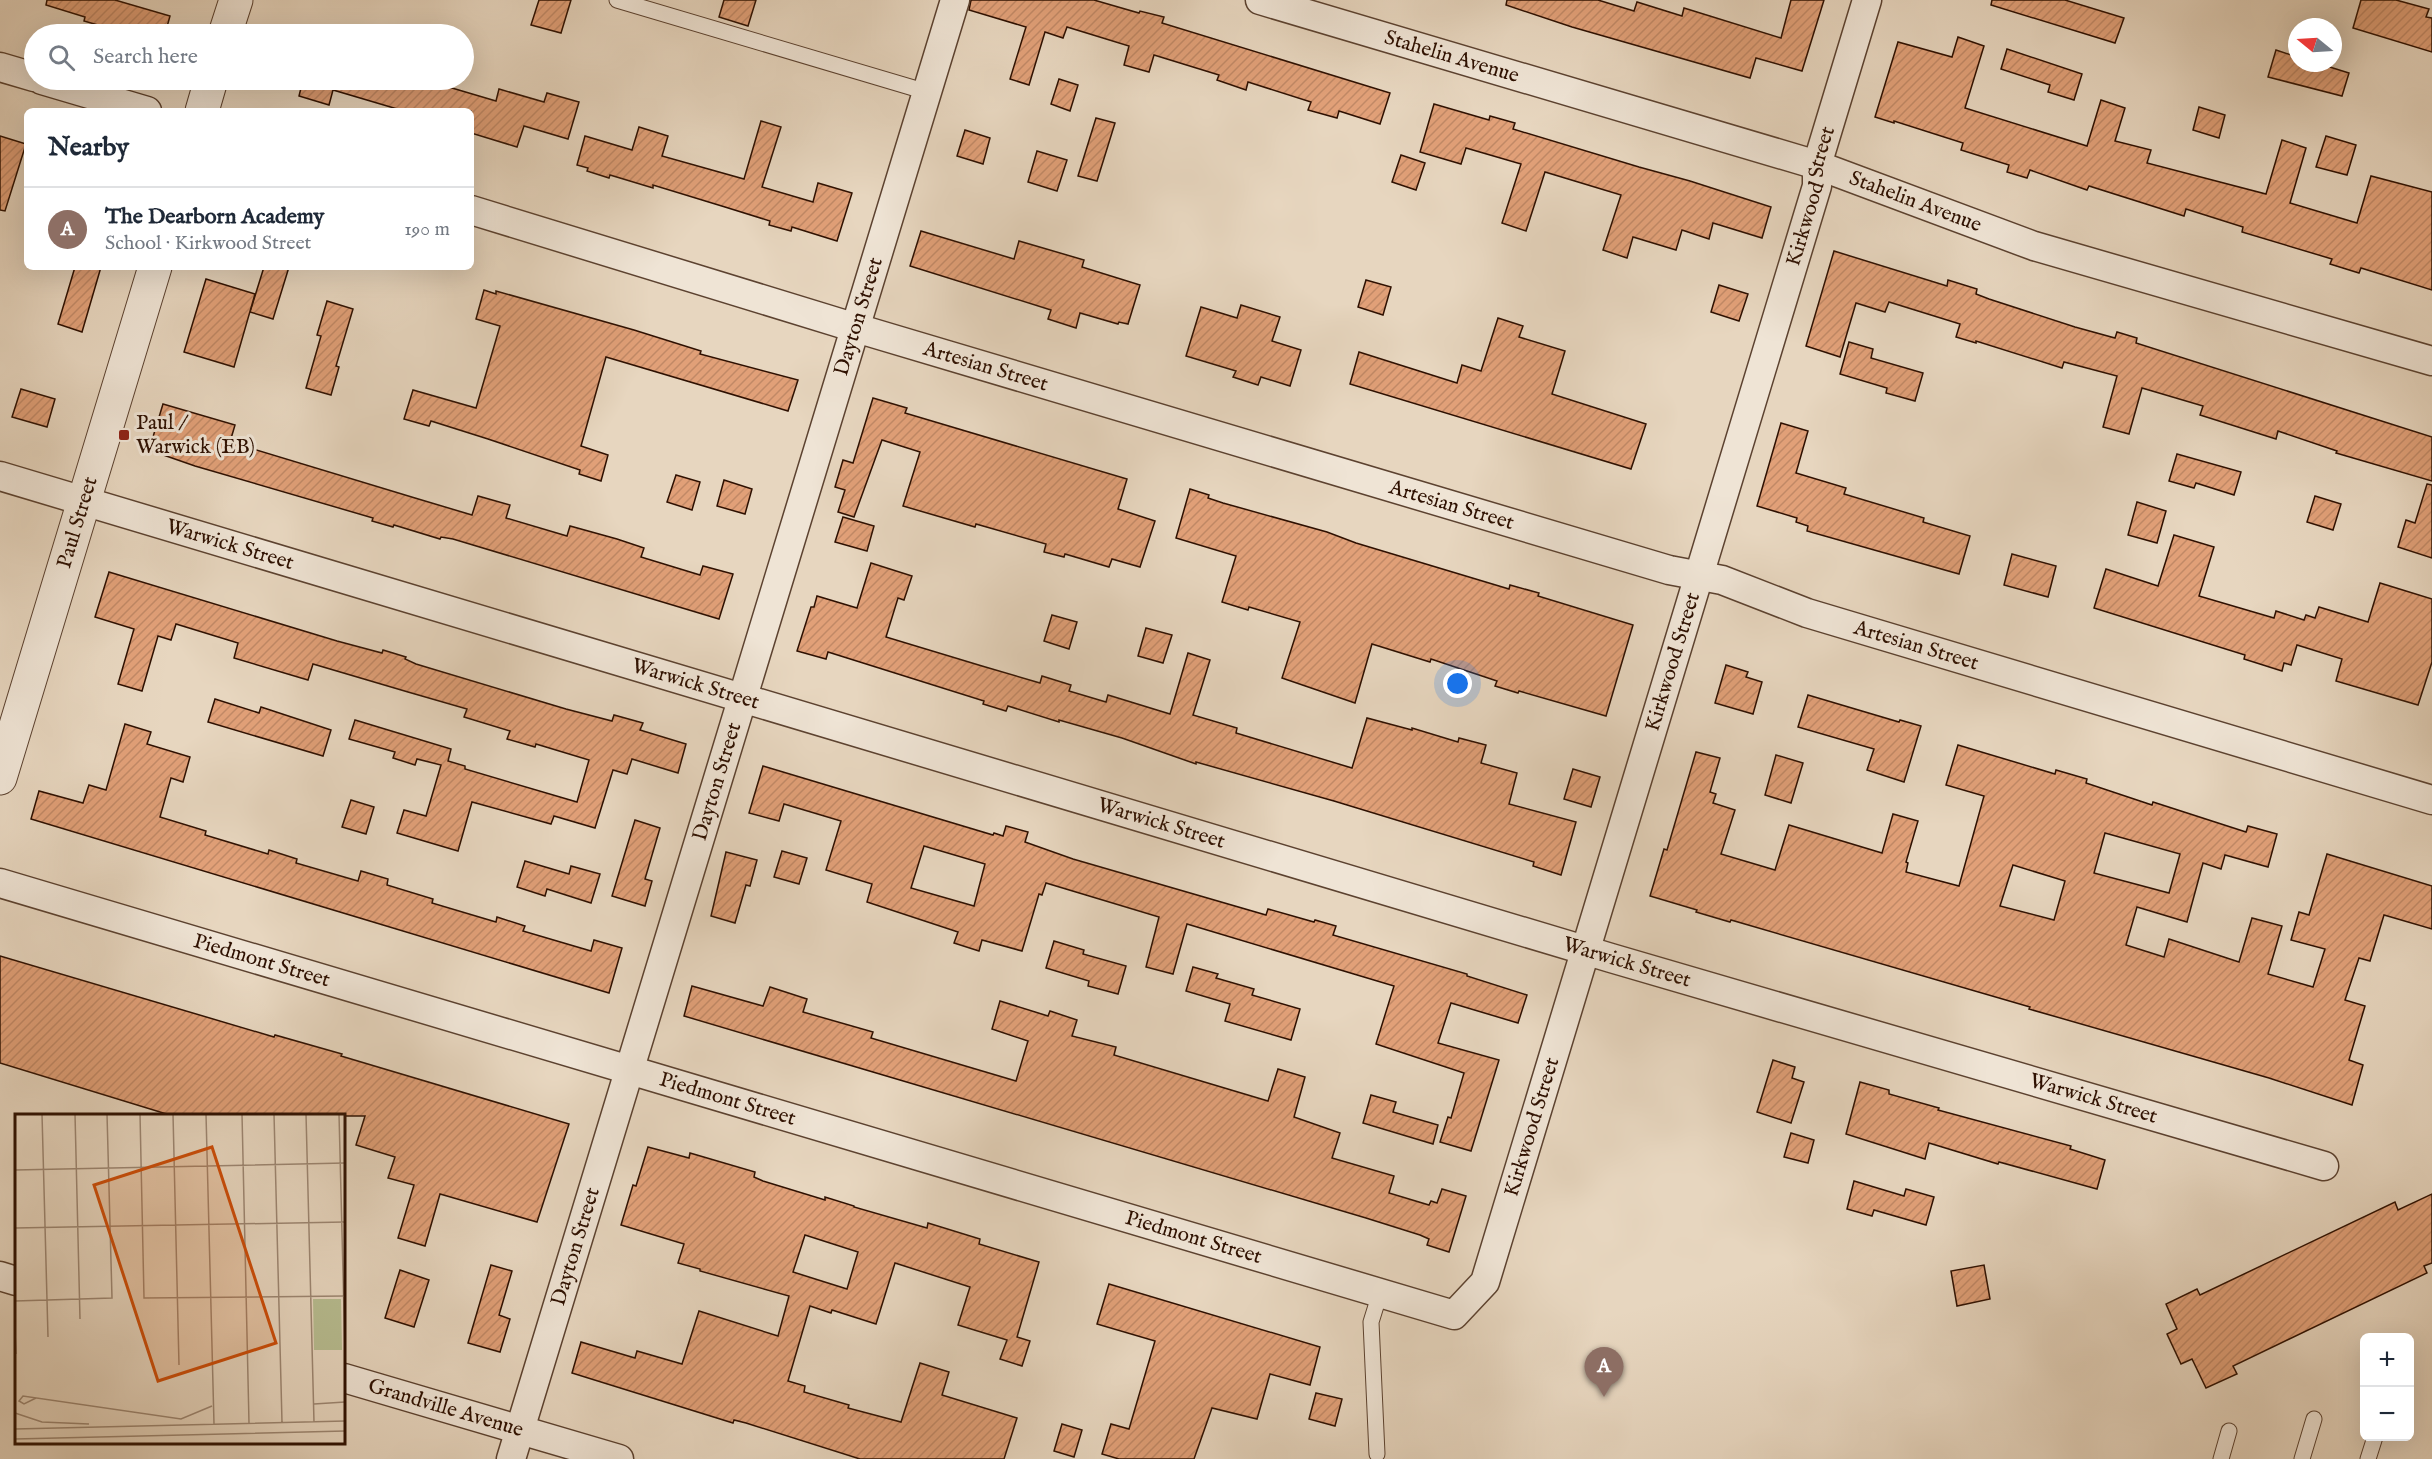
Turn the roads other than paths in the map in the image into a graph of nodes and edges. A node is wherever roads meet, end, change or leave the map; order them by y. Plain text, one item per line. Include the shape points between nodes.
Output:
1 (236, 0) edge
2 (617, 0) edge
3 (956, 0) edge
4 (1260, 0) edge
5 (1867, 0) edge
6 (228, 24) edge
7 (0, 67) edge
8 (24, 74) edge
9 (76, 90) edge
10 (208, 90) edge
11 (927, 92) junction
12 (137, 108) edge
13 (203, 108) edge
14 (1817, 165) junction
15 (474, 211) edge
16 (153, 270) edge
17 (856, 328) junction
18 (2432, 362) edge
19 (0, 476) edge
20 (85, 501) junction
21 (1698, 576) junction
22 (743, 699) junction
23 (0, 778) edge
24 (2432, 800) edge
25 (0, 883) edge
26 (1584, 950) junction
27 (630, 1071) junction
28 (2324, 1166) dead end
29 (0, 1276) edge
30 (15, 1281) edge
31 (1380, 1293) junction
32 (1454, 1315) joint
33 (345, 1378) edge
34 (2314, 1419) dead end
35 (519, 1430) junction
36 (2229, 1431) dead end
37 (2374, 1441) edge
38 (1377, 1454) dead end
39 (510, 1459) edge
40 (619, 1459) edge
41 (2221, 1459) edge
42 (2302, 1459) edge
43 (2368, 1459) edge

1 - 6 street
2 - 11 lane
3 - 11 street, Dayton Street
4 - 14 street, Stahelin Avenue
5 - 14 street, Kirkwood Street
7 - 8 street
9 - 12 street
10 - 13 street
11 - 17 street, Dayton Street
14 - 18 street, Stahelin Avenue via 2034,246
14 - 21 street, Kirkwood Street via 1817,186
15 - 17 street, Artesian Street
16 - 20 street, Paul Street
17 - 21 street, Artesian Street
17 - 22 street, Dayton Street
19 - 20 street, Warwick Street
20 - 22 street, Warwick Street
20 - 23 street, Paul Street
21 - 24 street, Artesian Street via 1722,580 1818,617
21 - 26 street, Kirkwood Street
22 - 26 street, Warwick Street
22 - 27 street, Dayton Street
25 - 27 street, Piedmont Street
26 - 28 street, Warwick Street
26 - 32 street, Kirkwood Street via 1485,1282
27 - 31 street, Piedmont Street
27 - 35 street, Dayton Street
29 - 30 street
31 - 32 street, Piedmont Street
31 - 38 lane via 1371,1322
33 - 35 street, Grandville Avenue
34 - 42 lane
35 - 39 street, Dayton Street
35 - 40 street, Grandville Avenue
36 - 41 lane
37 - 43 lane

